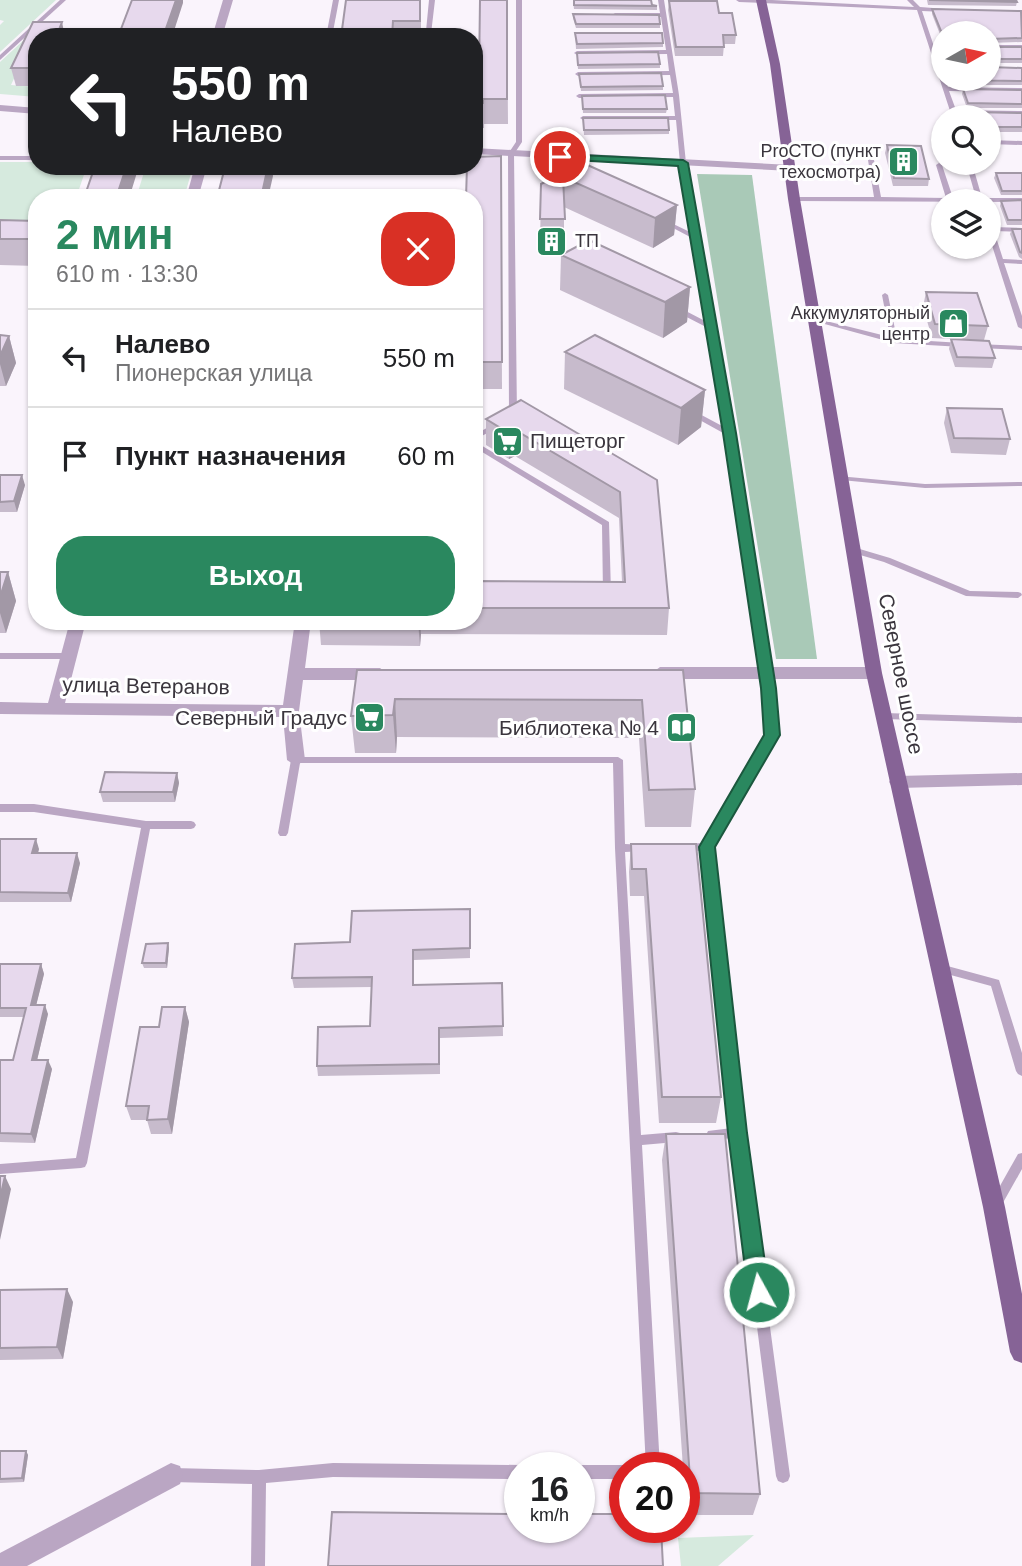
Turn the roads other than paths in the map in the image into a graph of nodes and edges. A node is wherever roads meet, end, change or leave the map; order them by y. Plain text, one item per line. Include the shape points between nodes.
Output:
1 (63, 0) edge
2 (228, 0) edge
3 (336, 0) edge
4 (432, 0) edge
5 (519, 0) edge
6 (662, 0) edge
7 (739, 0) edge
8 (881, 0) edge
9 (909, 0) edge
10 (762, 1) edge
11 (839, 3) edge
12 (884, 8) junction
13 (919, 9) junction
14 (957, 10) edge
15 (613, 15) edge
16 (664, 15) junction
17 (32, 28) edge
18 (220, 28) edge
19 (330, 28) edge
20 (429, 28) edge
21 (28, 31) edge
22 (654, 33) edge
23 (667, 33) junction
24 (24, 35) junction
25 (28, 35) edge
26 (931, 47) edge
27 (1001, 47) edge
28 (1022, 47) edge
29 (577, 52) edge
30 (669, 52) junction
31 (0, 58) edge
32 (673, 73) junction
33 (578, 74) edge
34 (1001, 90) edge
35 (1022, 90) edge
36 (676, 95) junction
37 (579, 96) edge
38 (0, 108) edge
39 (28, 110) edge
40 (1001, 113) edge
41 (1022, 113) edge
42 (583, 118) edge
43 (678, 118) junction
44 (1001, 142) edge
45 (1022, 143) edge
46 (483, 152) edge
47 (511, 154) junction
48 (0, 158) edge
49 (28, 158) edge
50 (871, 160) dead end
51 (683, 163) junction
52 (790, 168) junction
53 (794, 198) junction
54 (878, 199) junction
55 (931, 200) edge
56 (1001, 201) edge
57 (1022, 201) edge
58 (502, 216) edge
59 (512, 216) junction
60 (658, 219) edge
61 (1001, 229) edge
62 (1022, 230) edge
63 (695, 237) junction
64 (1000, 261) joint
65 (1022, 262) edge
66 (1011, 294) junction
67 (1022, 294) edge
68 (885, 295) dead end
69 (663, 303) edge
70 (814, 320) junction
71 (1022, 326) edge
72 (710, 327) junction
73 (894, 341) junction
74 (1022, 348) edge
75 (684, 409) edge
76 (483, 433) edge
77 (729, 433) junction
78 (483, 449) edge
79 (841, 478) junction
80 (1022, 484) edge
81 (853, 550) junction
82 (1018, 596) dead end
83 (593, 597) edge
84 (75, 630) edge
85 (302, 630) edge
86 (0, 656) edge
87 (68, 656) junction
88 (641, 673) edge
89 (766, 673) junction
90 (874, 673) junction
91 (296, 674) junction
92 (393, 674) edge
93 (0, 708) edge
94 (55, 708) junction
95 (291, 711) junction
96 (884, 716) junction
97 (1022, 720) edge
98 (296, 760) junction
99 (1022, 779) edge
100 (898, 782) junction
101 (0, 808) edge
102 (191, 824) dead end
103 (146, 825) junction
104 (283, 833) dead end
105 (707, 847) junction
106 (620, 848) junction
107 (940, 968) junction
108 (1022, 1071) edge
109 (738, 1133) junction
110 (687, 1136) edge
111 (700, 1136) edge
112 (636, 1140) junction
113 (1022, 1158) edge
114 (0, 1169) edge
115 (994, 1207) junction
116 (1022, 1352) edge
117 (652, 1452) edge
118 (504, 1472) edge
119 (171, 1475) joint
120 (783, 1476) dead end
121 (259, 1477) junction
122 (2, 1566) edge
123 (258, 1566) edge

1 - 17 lane
2 - 18 street
3 - 19 lane
4 - 20 lane
5 - 47 lane via 519,142
6 - 16 lane
7 - 10 lane
8 - 12 lane
9 - 13 lane
10 - 11 lane
10 - 52 main road, Северное шоссе
11 - 12 lane
12 - 13 lane
13 - 14 lane
13 - 26 lane
15 - 16 lane
16 - 23 lane
21 - 24 lane
22 - 23 lane
23 - 30 lane
24 - 25 lane
24 - 31 lane
27 - 28 lane
29 - 30 lane
30 - 32 lane
32 - 33 lane
32 - 36 lane
34 - 35 lane
36 - 37 lane
36 - 43 lane
38 - 39 street
40 - 41 lane
42 - 43 lane
43 - 51 lane
44 - 45 lane
46 - 47 street
47 - 51 street
47 - 59 lane
48 - 49 lane
50 - 54 lane
51 - 52 street
51 - 63 lane
52 - 53 main road, Северное шоссе
53 - 54 lane
53 - 70 main road, Северное шоссе
54 - 55 lane
56 - 57 lane
58 - 59 lane
59 - 76 lane via 513,417
60 - 63 lane
61 - 62 lane
63 - 72 lane
64 - 65 lane
64 - 66 lane
66 - 67 lane
66 - 71 lane
68 - 73 lane
69 - 72 lane
70 - 73 lane
70 - 79 main road, Северное шоссе
72 - 77 lane
73 - 74 lane
75 - 77 lane
77 - 89 lane
78 - 83 lane via 606,524 607,597
79 - 80 lane via 925,486
79 - 81 main road, Северное шоссе
81 - 82 lane via 970,594
81 - 90 main road, Северное шоссе
84 - 87 street
85 - 91 street
86 - 87 lane
87 - 94 street
88 - 89 street
89 - 90 street
89 - 105 lane via 772,735
90 - 96 main road, Северное шоссе
91 - 92 street
91 - 95 street
93 - 94 street, улица Ветеранов
94 - 95 street, улица Ветеранов
95 - 98 street
96 - 97 lane
96 - 100 main road, Северное шоссе
98 - 104 lane
98 - 106 lane via 618,760
99 - 100 street
100 - 107 main road, Северное шоссе
101 - 103 lane via 34,808
102 - 103 lane
103 - 114 lane via 81,1163
105 - 106 lane
105 - 109 lane
106 - 112 lane
107 - 108 lane via 995,984
107 - 115 main road, Северное шоссе
109 - 111 lane
109 - 120 lane
110 - 112 lane
112 - 117 lane
113 - 115 lane
115 - 116 main road, Северное шоссе
118 - 121 lane via 333,1470
119 - 121 lane
119 - 122 street
121 - 123 lane

